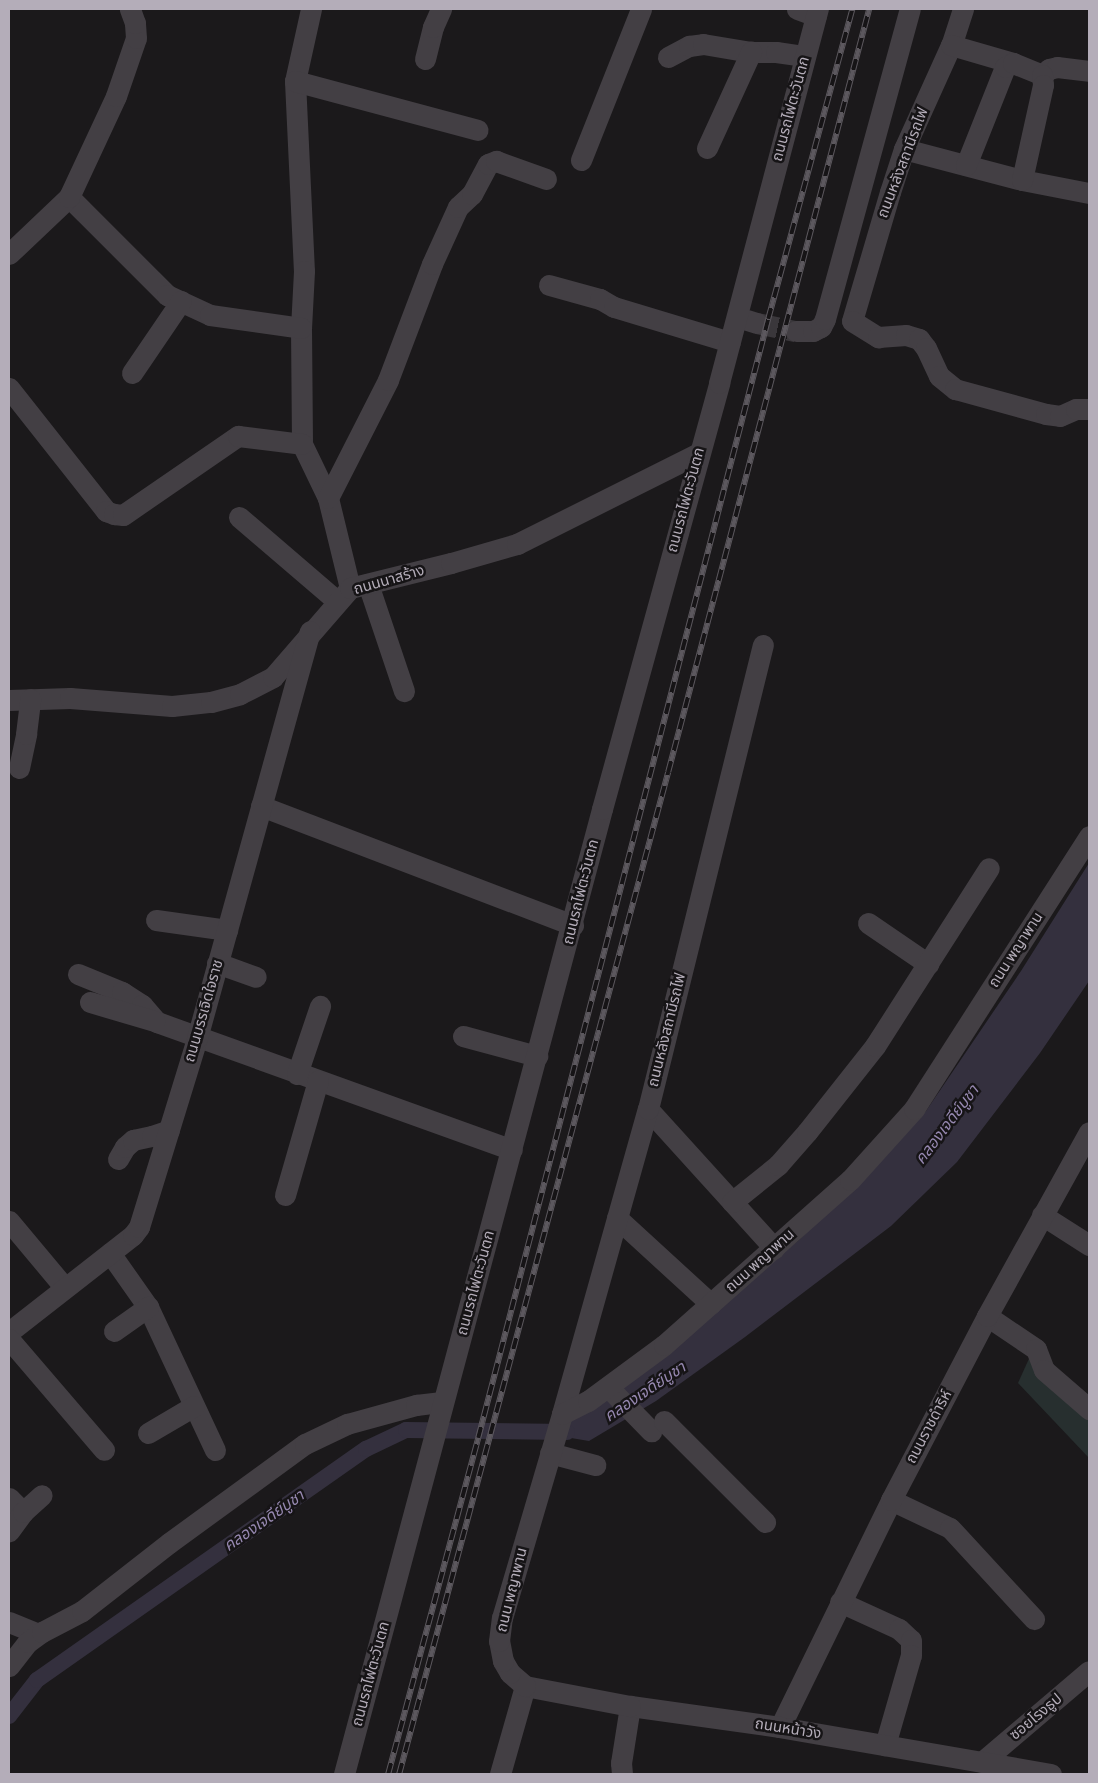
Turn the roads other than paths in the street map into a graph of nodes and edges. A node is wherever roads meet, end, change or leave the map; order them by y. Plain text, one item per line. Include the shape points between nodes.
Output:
1 (130, 9) edge
2 (311, 9) edge
3 (441, 9) edge
4 (641, 9) edge
5 (910, 9) edge
6 (963, 9) edge
7 (816, 11) edge
8 (951, 45) junction
9 (751, 52) junction
10 (668, 56) dead end
11 (805, 56) junction
12 (425, 59) dead end
13 (1013, 63) junction
14 (1089, 71) edge
15 (1042, 75) junction
16 (295, 81) junction
17 (478, 130) dead end
18 (707, 148) dead end
19 (904, 149) junction
20 (581, 160) dead end
21 (966, 165) junction
22 (546, 180) dead end
23 (1022, 180) junction
24 (1089, 193) edge
25 (69, 197) junction
26 (9, 254) edge
27 (549, 285) dead end
28 (181, 301) junction
29 (301, 328) junction
30 (796, 331) tunnel mouth
31 (730, 342) junction
32 (132, 374) dead end
33 (9, 388) edge
34 (1089, 409) edge
35 (302, 444) junction
36 (699, 453) junction
37 (328, 498) junction
38 (239, 517) dead end
39 (352, 591) junction
40 (310, 631) junction
41 (763, 645) dead end
42 (404, 691) dead end
43 (19, 699) edge
44 (19, 768) dead end
45 (261, 806) junction
46 (1089, 836) edge
47 (989, 868) dead end
48 (580, 898) junction
49 (156, 920) dead end
50 (868, 924) dead end
51 (573, 925) junction
52 (227, 930) junction
53 (218, 963) junction
54 (928, 964) junction
55 (78, 974) dead end
56 (256, 977) dead end
57 (90, 1002) dead end
58 (320, 1006) dead end
59 (157, 1022) junction
60 (463, 1036) dead end
61 (197, 1038) junction
62 (538, 1056) junction
63 (297, 1074) junction
64 (318, 1081) junction
65 (648, 1109) junction
66 (169, 1130) junction
67 (1089, 1132) edge
68 (512, 1150) junction
69 (118, 1159) dead end
70 (285, 1195) dead end
71 (732, 1202) junction
72 (1042, 1215) junction
73 (617, 1218) junction
74 (9, 1221) edge
75 (1089, 1245) edge
76 (774, 1248) junction
77 (110, 1252) junction
78 (65, 1288) junction
79 (711, 1304) junction
80 (148, 1308) junction
81 (987, 1316) junction
82 (114, 1331) dead end
83 (9, 1332) edge
84 (9, 1339) edge
85 (612, 1391) junction
86 (194, 1406) junction
87 (1089, 1410) edge
88 (561, 1416) junction
89 (438, 1421) junction
90 (148, 1433) dead end
91 (104, 1450) dead end
92 (215, 1450) dead end
93 (551, 1450) junction
94 (595, 1465) dead end
95 (42, 1495) dead end
96 (891, 1500) junction
97 (16, 1505) edge
98 (765, 1522) dead end
99 (9, 1531) edge
100 (840, 1602) junction
101 (1034, 1619) dead end
102 (9, 1622) edge
103 (38, 1634) junction
104 (9, 1666) edge
105 (1089, 1671) edge
106 (525, 1686) junction
107 (630, 1706) junction
108 (780, 1727) junction
109 (885, 1745) junction
110 (982, 1762) junction
111 (344, 1774) edge
112 (500, 1774) edge
113 (622, 1774) edge
114 (1051, 1774) edge

1 - 25 street via 136,38 116,96
2 - 16 street
3 - 12 street
4 - 20 street
5 - 30 street via 825,318 821,327 813,331
6 - 8 street, ถนนหลังสถานีรถไฟ
7 - 11 street, ถนนรถไฟตะวันตก
7 - 48 street via 752,321 612,820
8 - 13 street
8 - 19 street, ถนนหลังสถานีรถไฟ
9 - 10 street via 704,44 689,46
9 - 11 street
9 - 18 street
11 - 31 street, ถนนรถไฟตะวันตก
13 - 15 street
13 - 21 street via 1005,67
14 - 15 street via 1057,67
15 - 23 street via 1043,85
16 - 17 street
16 - 29 street via 304,271
19 - 21 street
19 - 34 street, ถนนหลังสถานีรถไฟ via 852,321 878,337 906,335 919,339 939,376 955,389 1046,414 1060,416 1076,409
21 - 23 street
22 - 37 street via 496,161 488,164 472,194 458,206 388,380
23 - 24 street
25 - 26 street
25 - 28 street via 167,295
27 - 31 street via 600,298 614,307
28 - 29 street via 210,315
28 - 32 street
29 - 35 street
31 - 36 street, ถนนรถไฟตะวันตก
33 - 35 street via 106,511 114,514 123,515 238,436
35 - 37 street
36 - 39 street, ถนนนาสร้าง via 517,544
36 - 48 street, ถนนรถไฟตะวันตก
37 - 39 street
38 - 39 street
39 - 40 street, ถนนนาสร้าง
39 - 42 street
40 - 43 street, ถนนนาสร้าง via 273,677 240,694 211,702 172,706 70,698
40 - 45 street, ถนนบรรเจิดใจราช
41 - 65 street, ถนนหลังสถานีรถไฟ
43 - 44 street via 26,734
45 - 51 street
45 - 52 street, ถนนบรรเจิดใจราช
46 - 76 street, ถนน พญาพาน via 914,1109 850,1180
47 - 54 street
48 - 51 street, ถนนรถไฟตะวันตก
49 - 52 street
50 - 54 street
51 - 62 street, ถนนรถไฟตะวันตก
52 - 53 street, ถนนบรรเจิดใจราช
53 - 56 street
53 - 61 street, ถนนบรรเจิดใจราช
54 - 71 street via 875,1046 807,1132 778,1165
55 - 59 street via 122,992 142,1005
57 - 59 street
58 - 63 street
59 - 61 street
60 - 62 street
61 - 63 street
61 - 66 street, ถนนบรรเจิดใจราช
62 - 68 street, ถนนรถไฟตะวันตก
63 - 64 street
64 - 68 street
64 - 70 street
65 - 71 street
65 - 73 street, ถนนหลังสถานีรถไฟ
66 - 69 street via 133,1140
66 - 77 street, ถนนบรรเจิดใจราช via 139,1227
67 - 72 street, ถนนราชดำริห์
68 - 89 street, ถนนรถไฟตะวันตก
71 - 76 street
72 - 75 street
72 - 81 street, ถนนราชดำริห์
73 - 79 street
73 - 88 street, ถนนหลังสถานีรถไฟ
74 - 78 street
76 - 79 street, ถนน พญาพาน
77 - 78 street, ถนนบรรเจิดใจราช
77 - 80 street
78 - 83 street, ถนนบรรเจิดใจราช
79 - 85 street, ถนน พญาพาน
80 - 82 street
80 - 86 street
81 - 87 street via 1036,1349 1044,1370
81 - 96 street, ถนนราชดำริห์
84 - 91 street
85 - 88 street, ถนน พญาพาน
85 - 98 street
86 - 90 street
86 - 92 street
88 - 93 street, ถนน พญาพาน
89 - 103 street via 416,1405 347,1424 305,1444 168,1543 82,1611
89 - 111 street, ถนนรถไฟตะวันตก
93 - 94 street
93 - 106 street, ถนน พญาพาน via 502,1618 499,1641 503,1661 510,1673
95 - 97 street
96 - 100 street, ถนนราชดำริห์
96 - 101 street via 950,1528
97 - 99 street
100 - 108 street, ถนนราชดำริห์
100 - 109 street via 898,1629 911,1640 911,1656
102 - 103 street
103 - 104 street
105 - 110 street, ซอยโรงธูป
106 - 107 street, ถนนหน้าวัง
106 - 112 street
107 - 108 street, ถนนหน้าวัง
107 - 113 street
108 - 109 street, ถนนหน้าวัง
109 - 110 street, ถนนหน้าวัง
110 - 114 street, ถนนหน้าวัง

